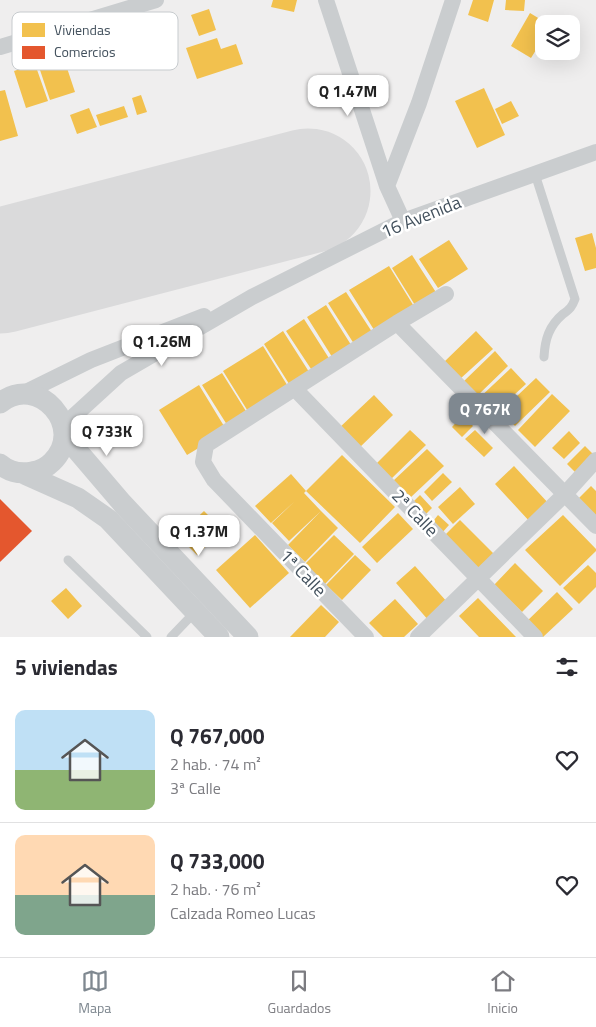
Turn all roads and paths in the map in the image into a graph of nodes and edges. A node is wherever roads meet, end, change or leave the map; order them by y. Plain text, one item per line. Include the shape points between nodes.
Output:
1 (156, 0) edge
2 (326, 0) edge
3 (453, 0) edge
4 (116, 12) edge
5 (12, 43) edge
6 (0, 47) edge
7 (596, 152) edge
8 (535, 174) junction
9 (387, 186) junction
10 (403, 222) junction
11 (446, 294) dead end
12 (252, 297) junction
13 (397, 323) junction
14 (544, 356) dead end
15 (295, 389) junction
16 (22, 394) junction
17 (0, 403) edge
18 (64, 431) junction
19 (596, 460) edge
20 (6, 468) edge
21 (565, 494) junction
22 (596, 526) edge
23 (68, 560) dead end
24 (478, 579) junction
25 (195, 611) junction
26 (147, 637) edge
27 (170, 637) edge
28 (219, 637) edge
29 (248, 637) edge
30 (366, 637) edge
31 (418, 637) edge
32 (534, 637) edge

1 - 4 street
2 - 9 street
3 - 9 street
5 - 6 street
7 - 8 street, 16 Avenida
8 - 10 street, 16 Avenida
8 - 14 lane via 575,300 572,308 553,324 548,333
9 - 10 street
10 - 12 street, 16 Avenida
11 - 13 street
12 - 16 street, 16 Avenida via 91,360
12 - 18 street, 16 Avenida via 121,373
13 - 15 street
13 - 21 street
15 - 24 street, 2ª Calle
15 - 30 street, 1ª Calle via 206,445 203,462 214,480
16 - 17 street
16 - 18 street via 44,399 56,411
18 - 20 street via 62,448 46,467 35,472
18 - 29 street via 122,502
19 - 21 street
20 - 25 street via 78,498 108,519
21 - 22 street
21 - 24 street
23 - 26 lane
24 - 31 street
24 - 32 street, 2ª Calle
25 - 27 lane
25 - 28 street

